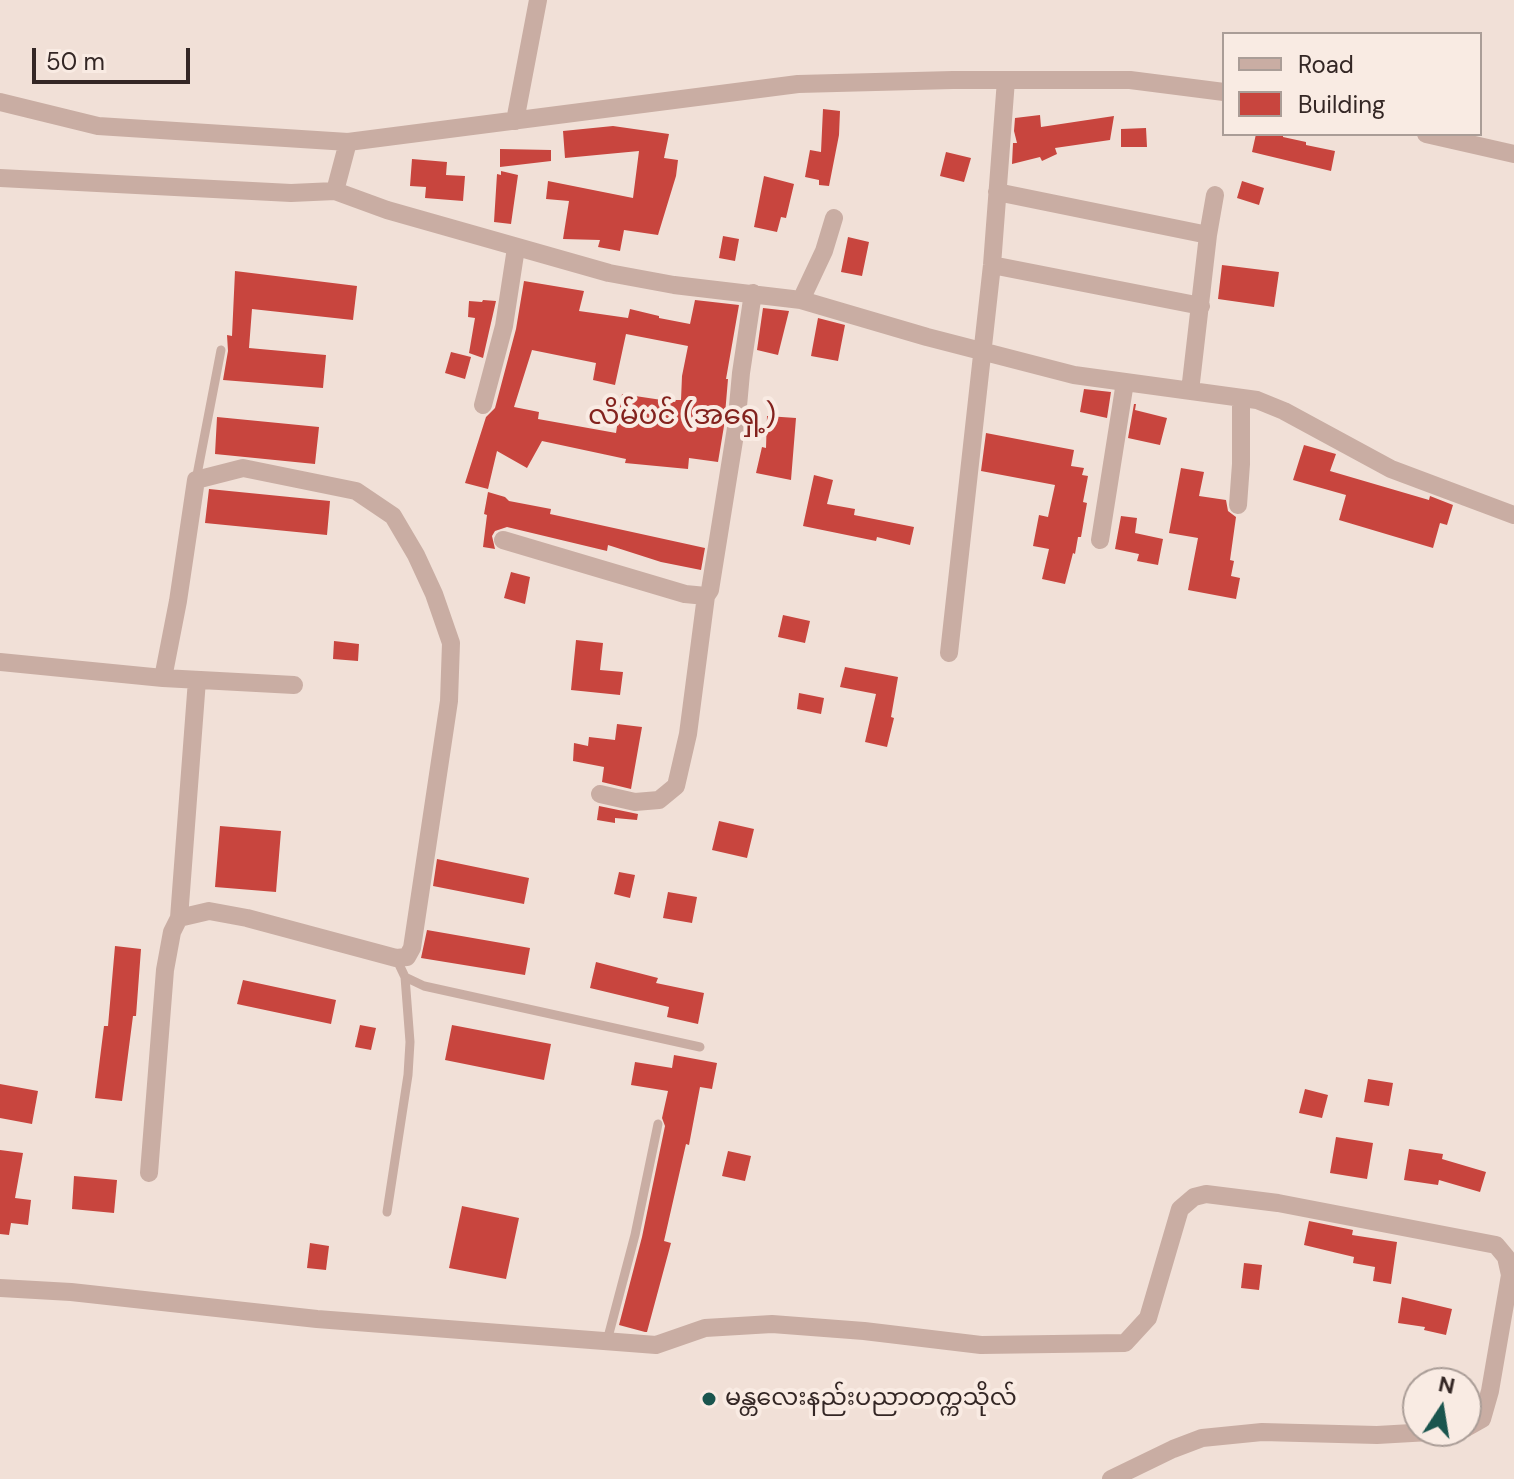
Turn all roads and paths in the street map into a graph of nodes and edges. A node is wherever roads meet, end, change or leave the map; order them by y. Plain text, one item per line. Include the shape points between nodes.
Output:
1 (538, 0) edge
2 (1006, 80) junction
3 (1222, 92) edge
4 (0, 102) edge
5 (515, 121) junction
6 (1435, 136) edge
7 (348, 142) junction
8 (1514, 154) edge
9 (0, 178) edge
10 (335, 191) junction
11 (997, 192) junction
12 (1215, 195) dead end
13 (834, 218) dead end
14 (1208, 235) junction
15 (516, 248) junction
16 (992, 265) junction
17 (753, 293) junction
18 (801, 300) junction
19 (1201, 306) junction
20 (221, 350) dead end
21 (983, 352) junction
22 (1125, 382) junction
23 (1190, 391) junction
24 (1241, 398) junction
25 (483, 405) dead end
26 (196, 480) junction
27 (1238, 505) dead end
28 (1514, 515) edge
29 (503, 540) dead end
30 (1100, 540) dead end
31 (706, 596) junction
32 (949, 653) dead end
33 (0, 662) edge
34 (163, 678) junction
35 (197, 680) junction
36 (294, 685) dead end
37 (600, 794) dead end
38 (179, 918) junction
39 (396, 958) junction
40 (405, 977) junction
41 (700, 1047) dead end
42 (658, 1124) dead end
43 (149, 1173) dead end
44 (387, 1212) dead end
45 (0, 1288) edge
46 (607, 1341) junction
47 (1482, 1419) edge
48 (1402, 1434) edge
49 (1111, 1479) edge

1 - 5 street
2 - 3 street via 1130,80
2 - 5 street via 798,84
2 - 11 street
4 - 7 street via 98,126
5 - 7 street
6 - 8 street
7 - 10 street
9 - 10 street
10 - 15 street
11 - 14 street
11 - 16 street
12 - 14 street
13 - 18 street
14 - 19 street
15 - 17 street via 609,273
15 - 25 street via 504,326
16 - 19 street
16 - 21 street
17 - 18 street
17 - 31 street via 723,518
18 - 21 street
19 - 23 street
20 - 26 lane
21 - 22 street
21 - 32 street
22 - 23 street
22 - 30 street
23 - 24 street
24 - 27 street
24 - 28 street via 1284,411 1391,469
26 - 34 street
26 - 39 street via 243,468 356,491 393,516 434,594 451,643 449,701 412,948 407,957
29 - 31 street
31 - 37 street via 676,786 659,800 635,802
33 - 34 street
34 - 35 street
35 - 36 street
35 - 38 street
38 - 39 street via 209,911 247,918
38 - 43 street via 165,970
39 - 40 lane
40 - 41 lane via 424,986
40 - 44 lane via 408,1075
42 - 46 lane
45 - 46 street
46 - 47 street via 656,1345 705,1328 772,1324 981,1345 1125,1343 1148,1318 1180,1209 1206,1194 1496,1245 1510,1275
48 - 49 street via 1262,1432 1202,1438

